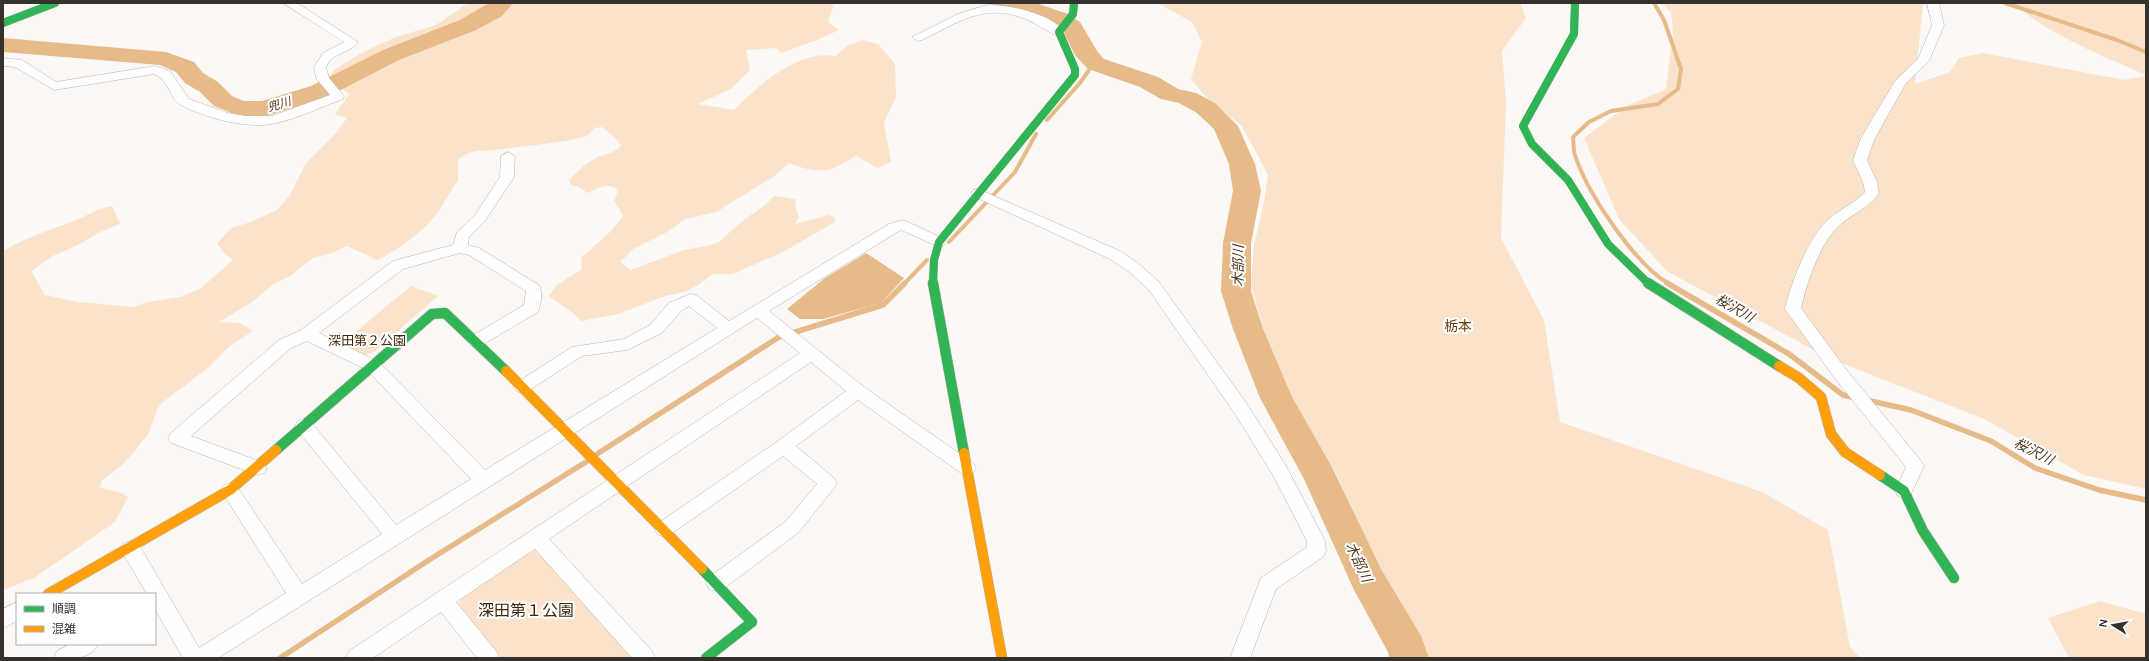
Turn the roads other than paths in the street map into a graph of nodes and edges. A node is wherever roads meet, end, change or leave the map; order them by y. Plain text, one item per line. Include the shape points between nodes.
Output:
1 (55, 3) edge
2 (289, 3) edge
3 (1074, 3) edge
4 (1575, 3) edge
5 (1933, 3) edge
6 (3, 23) edge
7 (1059, 32) junction
8 (918, 37) dead end
9 (3, 62) edge
10 (508, 156) dead end
11 (978, 193) junction
12 (939, 242) junction
13 (460, 248) junction
14 (759, 311) junction
15 (729, 329) junction
16 (307, 334) junction
17 (476, 341) junction
18 (812, 353) junction
19 (373, 366) junction
20 (522, 386) junction
21 (858, 391) junction
22 (304, 426) junction
23 (564, 429) junction
24 (784, 446) junction
25 (258, 468) junction
26 (967, 468) junction
27 (484, 480) junction
28 (618, 483) junction
29 (230, 490) junction
30 (1904, 490) junction
31 (664, 529) junction
32 (394, 536) junction
33 (537, 538) junction
34 (131, 549) junction
35 (1954, 578) dead end
36 (716, 584) junction
37 (50, 593) edge
38 (153, 593) edge
39 (299, 596) junction
40 (442, 599) junction
41 (158, 603) edge
42 (16, 612) edge
43 (3, 619) edge
44 (86, 645) edge
45 (64, 658) edge
46 (194, 658) edge
47 (200, 658) edge
48 (356, 658) edge
49 (489, 658) edge
50 (645, 658) edge
51 (706, 658) edge
52 (1002, 658) edge
53 (1240, 658) edge

1 - 6 main road
2 - 9 street via 352,42 326,56 321,64 322,80 338,96 274,120 226,117 184,102 166,74 155,70 54,86 18,63
3 - 7 main road via 1074,14
4 - 30 main road via 1574,34 1523,126 1532,144 1568,180 1608,244 1636,272 1653,287 1799,378 1821,397 1831,434 1845,452
5 - 30 street via 1938,26 1923,61 1901,81 1868,138 1860,160 1872,193 1864,202 1834,222 1823,236 1798,283 1793,309 1839,372 1915,466
7 - 8 street via 1032,17 987,8
7 - 11 main road via 1076,69 1075,75
10 - 13 street via 507,177 480,218 462,235
11 - 12 main road
11 - 53 street via 1109,252 1133,267 1154,286 1241,409 1280,471 1316,541 1316,551 1268,584 1264,601 1244,641
12 - 14 street via 903,225 894,227
12 - 26 main road via 933,254 932,272
13 - 16 street via 398,265
13 - 17 street via 474,251 534,289 532,308
14 - 15 street
14 - 18 street
15 - 20 street via 690,299 675,307 656,329 627,344 578,351
15 - 23 street
16 - 19 street
16 - 25 street via 285,344 177,438
17 - 19 main road via 445,313 432,314
17 - 20 main road
18 - 21 street
18 - 28 street
19 - 22 main road
19 - 27 street
20 - 23 main road
21 - 24 street
21 - 26 street
22 - 25 main road
22 - 32 street
23 - 27 street
23 - 28 main road
24 - 31 street
24 - 36 street via 828,483 792,527
25 - 29 main road
26 - 52 main road
27 - 32 street
28 - 31 main road
28 - 33 street
29 - 34 main road
29 - 39 street
30 - 35 main road via 1923,531
31 - 36 main road
32 - 39 street
33 - 40 street
33 - 50 street
34 - 37 main road
34 - 38 street
36 - 51 main road via 752,622
39 - 47 street
40 - 48 street
40 - 49 street
41 - 46 street
42 - 43 street
44 - 45 street

